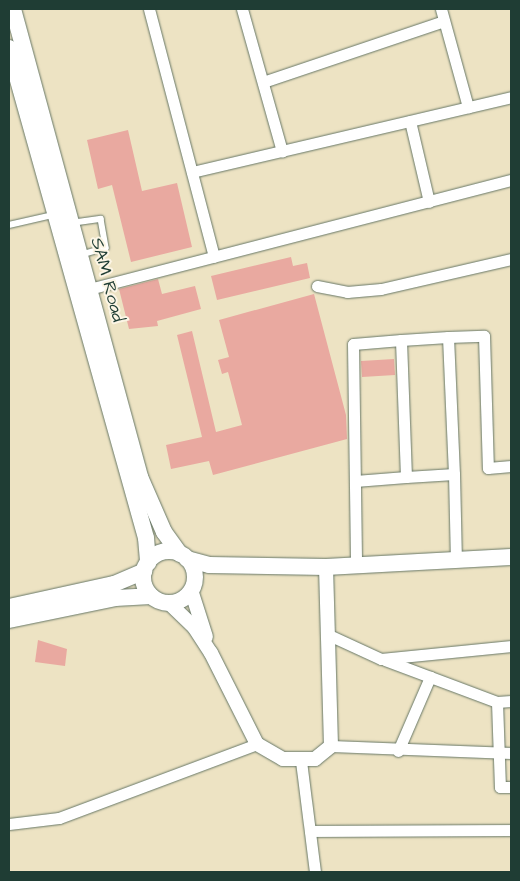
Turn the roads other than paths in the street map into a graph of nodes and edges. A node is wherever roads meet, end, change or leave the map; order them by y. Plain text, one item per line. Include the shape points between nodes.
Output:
1 (13, 9) edge
2 (151, 9) edge
3 (242, 9) edge
4 (441, 9) edge
5 (444, 21) junction
6 (9, 50) edge
7 (262, 82) junction
8 (511, 97) edge
9 (468, 107) junction
10 (410, 121) junction
11 (282, 151) junction
12 (192, 172) junction
13 (511, 180) edge
14 (429, 202) junction
15 (54, 215) junction
16 (71, 223) junction
17 (9, 225) edge
18 (80, 255) junction
19 (214, 257) junction
20 (511, 260) edge
21 (317, 286) dead end
22 (89, 289) junction
23 (448, 337) junction
24 (401, 340) junction
25 (511, 466) edge
26 (454, 474) junction
27 (406, 477) junction
28 (355, 480) junction
29 (183, 556) junction
30 (511, 557) edge
31 (456, 559) junction
32 (209, 565) junction
33 (356, 565) junction
34 (146, 567) junction
35 (326, 567) junction
36 (191, 590) junction
37 (151, 596) junction
38 (169, 603) junction
39 (9, 606) edge
40 (9, 620) edge
41 (331, 636) junction
42 (511, 646) edge
43 (212, 653) junction
44 (381, 659) junction
45 (430, 677) junction
46 (511, 701) edge
47 (497, 702) junction
48 (257, 744) junction
49 (331, 746) junction
50 (398, 751) junction
51 (511, 753) edge
52 (499, 754) junction
53 (301, 761) junction
54 (511, 787) edge
55 (9, 824) edge
56 (511, 830) edge
57 (310, 831) junction
58 (315, 872) edge

1 - 16 main road, SAM Road
2 - 12 street
3 - 7 street
4 - 5 street
5 - 7 street
5 - 9 street
6 - 15 main road
7 - 11 street
8 - 9 street
9 - 10 street
10 - 11 street
10 - 14 street
11 - 12 street
12 - 19 street
13 - 14 street
14 - 19 street
15 - 17 lane
15 - 34 main road via 146,538
16 - 18 main road, SAM Road
16 - 18 lane via 101,218 106,248
18 - 22 main road, SAM Road
19 - 22 street
20 - 21 street via 381,289 346,292
22 - 29 main road, SAM Road via 140,477 164,532
23 - 24 street
23 - 25 street via 484,336 488,468
23 - 26 street
24 - 27 street
24 - 28 street via 353,344
26 - 27 street
26 - 31 street
27 - 28 street
28 - 33 street
29 - 32 main road
29 - 34 main road via 158,554
29 - 36 main road via 194,573
30 - 31 main road
31 - 33 main road
32 - 35 main road
32 - 36 main road via 198,573
33 - 35 main road
34 - 37 main road
34 - 39 main road via 114,584
35 - 41 street
36 - 38 main road
36 - 43 street
37 - 38 main road
37 - 40 main road via 115,598
38 - 43 street
41 - 44 street
41 - 49 street
42 - 44 street
43 - 48 street
44 - 45 street
45 - 47 street
45 - 50 street
46 - 47 street
47 - 52 street
48 - 53 street via 283,759
48 - 55 street via 59,818
49 - 50 street
49 - 53 street via 315,759
50 - 52 street
51 - 52 street
52 - 54 street via 500,787
53 - 57 street
56 - 57 street
57 - 58 street

